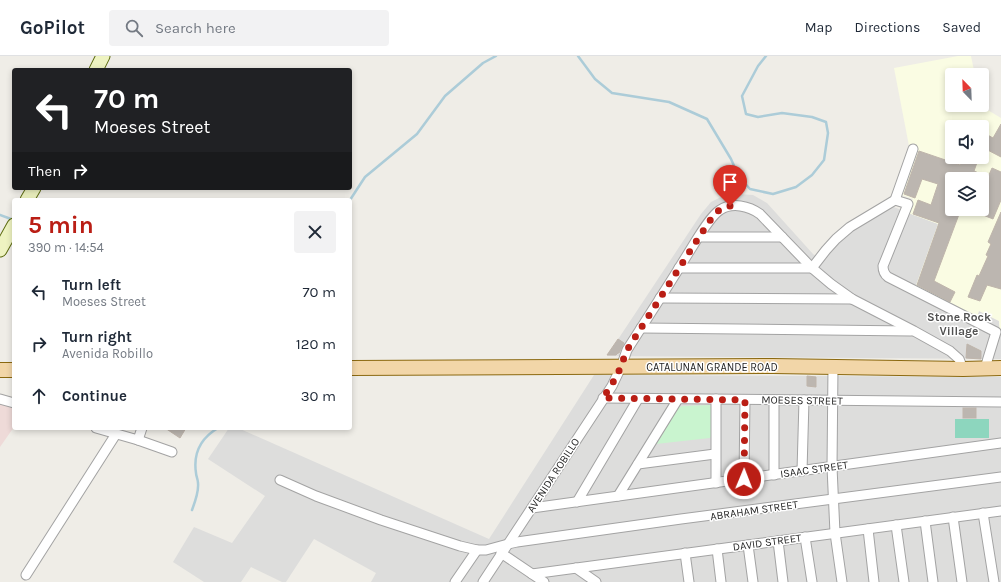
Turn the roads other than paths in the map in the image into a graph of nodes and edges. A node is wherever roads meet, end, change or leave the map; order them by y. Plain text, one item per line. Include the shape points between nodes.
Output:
1 (103, 56) edge
2 (97, 68) edge
3 (913, 149) dead end
4 (895, 200) junction
5 (12, 229) edge
6 (699, 237) junction
7 (782, 237) junction
8 (0, 250) edge
9 (679, 268) junction
10 (812, 268) junction
11 (660, 298) junction
12 (852, 299) junction
13 (641, 328) junction
14 (914, 331) junction
15 (621, 367) junction
16 (833, 367) junction
17 (352, 368) edge
18 (985, 368) junction
19 (1001, 368) edge
20 (963, 369) junction
21 (0, 370) edge
22 (12, 370) edge
23 (603, 398) junction
24 (0, 399) edge
25 (638, 399) junction
26 (678, 399) junction
27 (716, 400) junction
28 (745, 400) junction
29 (774, 400) junction
30 (804, 400) junction
31 (833, 401) junction
32 (12, 402) edge
33 (1001, 402) edge
34 (103, 430) edge
35 (141, 430) edge
36 (116, 434) junction
37 (138, 440) junction
38 (1001, 443) edge
39 (172, 452) dead end
40 (715, 454) junction
41 (638, 464) junction
42 (832, 467) junction
43 (802, 471) junction
44 (774, 475) junction
45 (1001, 477) edge
46 (744, 479) junction
47 (280, 480) dead end
48 (716, 483) junction
49 (618, 496) junction
50 (834, 499) junction
51 (577, 502) junction
52 (532, 508) junction
53 (1001, 511) edge
54 (983, 513) junction
55 (954, 517) junction
56 (925, 521) junction
57 (896, 525) junction
58 (868, 529) junction
59 (835, 533) junction
60 (805, 537) junction
61 (778, 541) junction
62 (508, 544) junction
63 (748, 545) junction
64 (717, 549) junction
65 (477, 550) junction
66 (502, 553) junction
67 (685, 553) junction
68 (576, 568) junction
69 (532, 574) junction
70 (26, 575) dead end
71 (455, 582) edge
72 (483, 582) edge
73 (544, 582) edge
74 (596, 582) edge
75 (689, 582) edge
76 (722, 582) edge
77 (753, 582) edge
78 (783, 582) edge
79 (812, 582) edge
80 (842, 582) edge
81 (874, 582) edge
82 (904, 582) edge
83 (933, 582) edge
84 (962, 582) edge
85 (994, 582) edge

1 - 2 street
3 - 4 street
4 - 10 street via 850,227
4 - 18 street via 908,204 883,266 885,274 996,332
5 - 8 street
6 - 7 street
6 - 7 street, AVENIDA ROBILLO via 718,211 730,206 754,210
6 - 9 street, AVENIDA ROBILLO
7 - 10 street, AVENIDA ROBILLO
9 - 10 street
9 - 11 street, AVENIDA ROBILLO
10 - 12 street, AVENIDA ROBILLO
11 - 12 street
11 - 13 street, AVENIDA ROBILLO
12 - 14 street, AVENIDA ROBILLO
13 - 14 street
13 - 15 street, AVENIDA ROBILLO via 627,350
14 - 20 street, AVENIDA ROBILLO via 950,351 959,359
15 - 16 main road, CATALUNAN GRANDE ROAD
15 - 17 main road, CATALUNAN GRANDE ROAD
15 - 23 street, AVENIDA ROBILLO
16 - 20 main road, CATALUNAN GRANDE ROAD
16 - 31 street
18 - 19 main road, CATALUNAN GRANDE ROAD
18 - 20 main road, CATALUNAN GRANDE ROAD
21 - 22 main road
23 - 25 street, MOESES STREET
23 - 52 street, AVENIDA ROBILLO
24 - 32 street
25 - 26 street, MOESES STREET
25 - 51 street
26 - 27 street, MOESES STREET
26 - 41 street
27 - 28 street, MOESES STREET
27 - 40 street
28 - 29 street, MOESES STREET
28 - 46 street
29 - 30 street, MOESES STREET
29 - 44 street
30 - 31 street, MOESES STREET
30 - 43 street
31 - 33 street, MOESES STREET
31 - 42 street
34 - 36 street
35 - 37 street
36 - 37 street
36 - 70 street
37 - 39 street
38 - 42 street, ISAAC STREET
40 - 41 street
40 - 48 street
41 - 49 street
42 - 43 street, ISAAC STREET
42 - 50 street
43 - 44 street, ISAAC STREET
44 - 46 street, ISAAC STREET
45 - 50 street, ABRAHAM STREET
46 - 48 street, ISAAC STREET
47 - 65 street via 381,520
48 - 49 street, ISAAC STREET
49 - 51 street, ISAAC STREET
50 - 59 street
50 - 62 street, ABRAHAM STREET
51 - 52 street, ISAAC STREET
52 - 62 street, AVENIDA ROBILLO
53 - 54 street, DAVID STREET
54 - 55 street, DAVID STREET
54 - 85 street
55 - 56 street, DAVID STREET
55 - 84 street
56 - 57 street, DAVID STREET
56 - 83 street
57 - 58 street, DAVID STREET
57 - 82 street
58 - 59 street, DAVID STREET
58 - 81 street
59 - 60 street, DAVID STREET
59 - 80 street
60 - 61 street, DAVID STREET
60 - 79 street
61 - 63 street, DAVID STREET
61 - 78 street
62 - 65 street, ABRAHAM STREET
62 - 66 street, AVENIDA ROBILLO
63 - 64 street, DAVID STREET
63 - 77 street
64 - 67 street, DAVID STREET
64 - 76 street
65 - 71 street
66 - 69 street
66 - 72 street, AVENIDA ROBILLO
67 - 68 street, DAVID STREET
67 - 75 street
68 - 69 street, DAVID STREET
68 - 74 street
69 - 73 street

